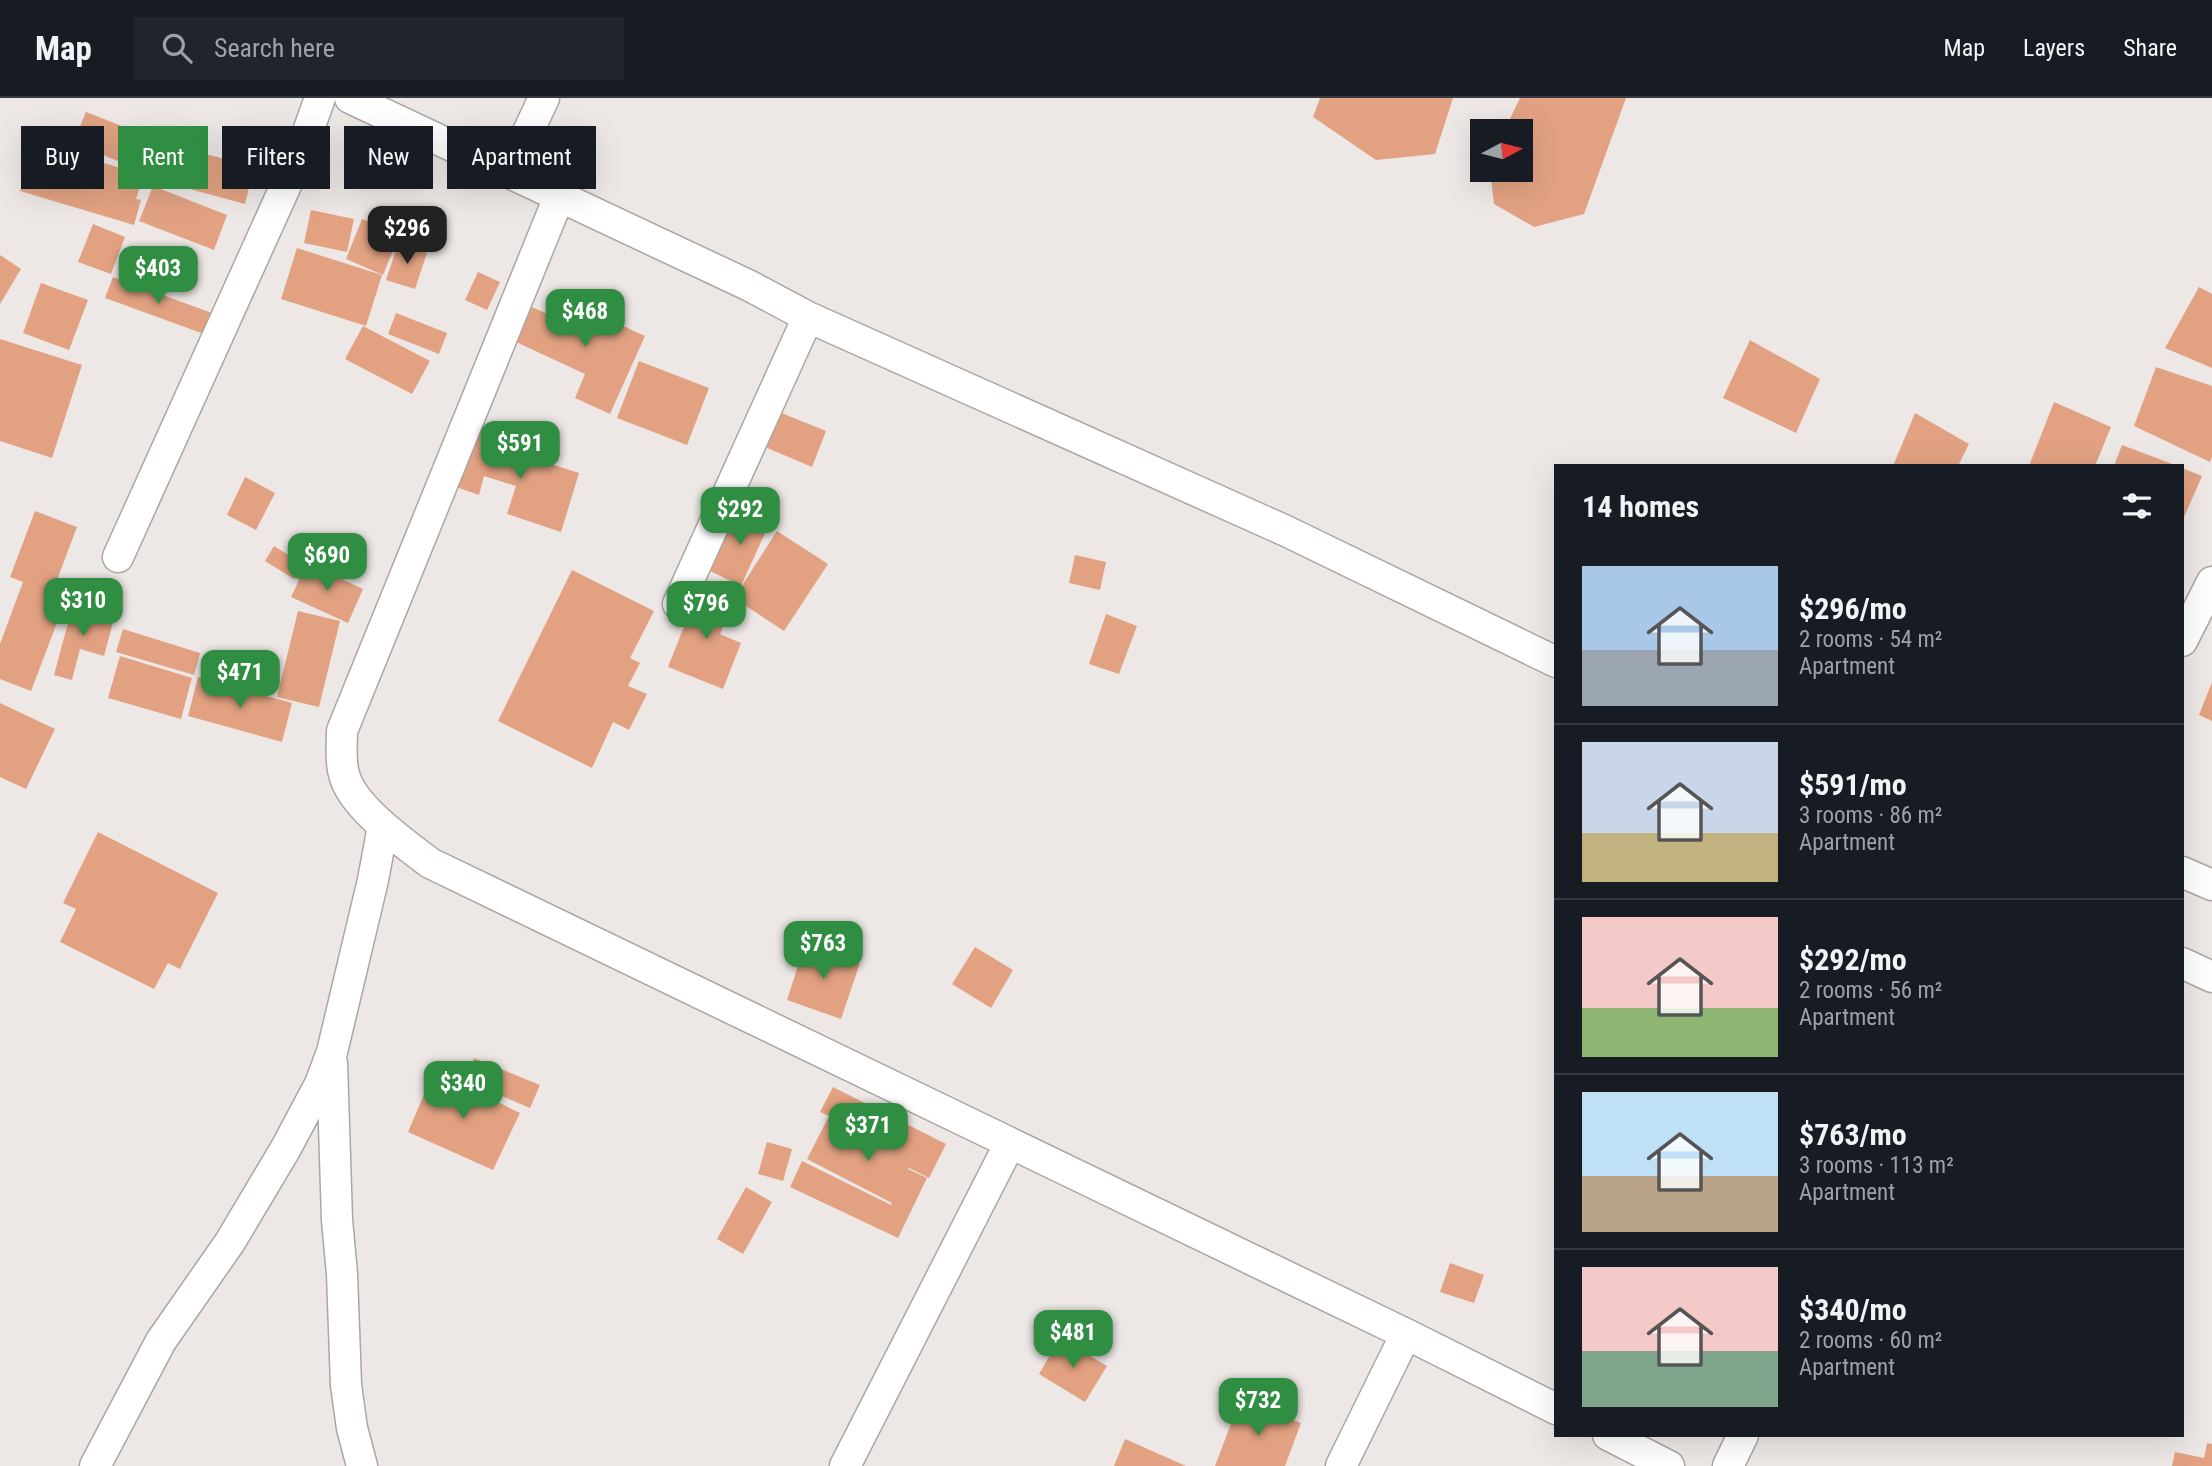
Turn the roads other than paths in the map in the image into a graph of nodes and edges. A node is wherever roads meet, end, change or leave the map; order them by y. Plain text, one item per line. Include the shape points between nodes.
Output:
1 (320, 98) edge
2 (350, 98) edge
3 (544, 98) edge
4 (531, 126) edge
5 (447, 143) edge
6 (543, 189) edge
7 (559, 197) junction
8 (808, 317) junction
9 (118, 557) dead end
10 (2212, 582) edge
11 (678, 604) dead end
12 (2184, 637) edge
13 (1554, 661) edge
14 (383, 827) junction
15 (2184, 873) edge
16 (2212, 885) edge
17 (2184, 964) edge
18 (2212, 977) edge
19 (332, 1052) junction
20 (1010, 1143) junction
21 (1406, 1334) junction
22 (1554, 1408) edge
23 (1612, 1437) edge
24 (1742, 1437) edge
25 (95, 1466) edge
26 (362, 1466) edge
27 (845, 1466) edge
28 (1341, 1466) edge
29 (1670, 1466) edge
30 (1728, 1466) edge

1 - 9 street via 300,154
2 - 5 street
3 - 4 street
6 - 7 street
7 - 8 street
7 - 14 street via 342,731 344,776
8 - 11 street
8 - 13 street via 1286,531
10 - 12 street
14 - 19 street
14 - 20 street via 430,863
15 - 16 street
17 - 18 street
19 - 25 street via 286,1148 230,1242 161,1341
19 - 26 street via 346,1384
20 - 21 street
20 - 27 street
21 - 22 street
21 - 28 street
23 - 29 street
24 - 30 street

